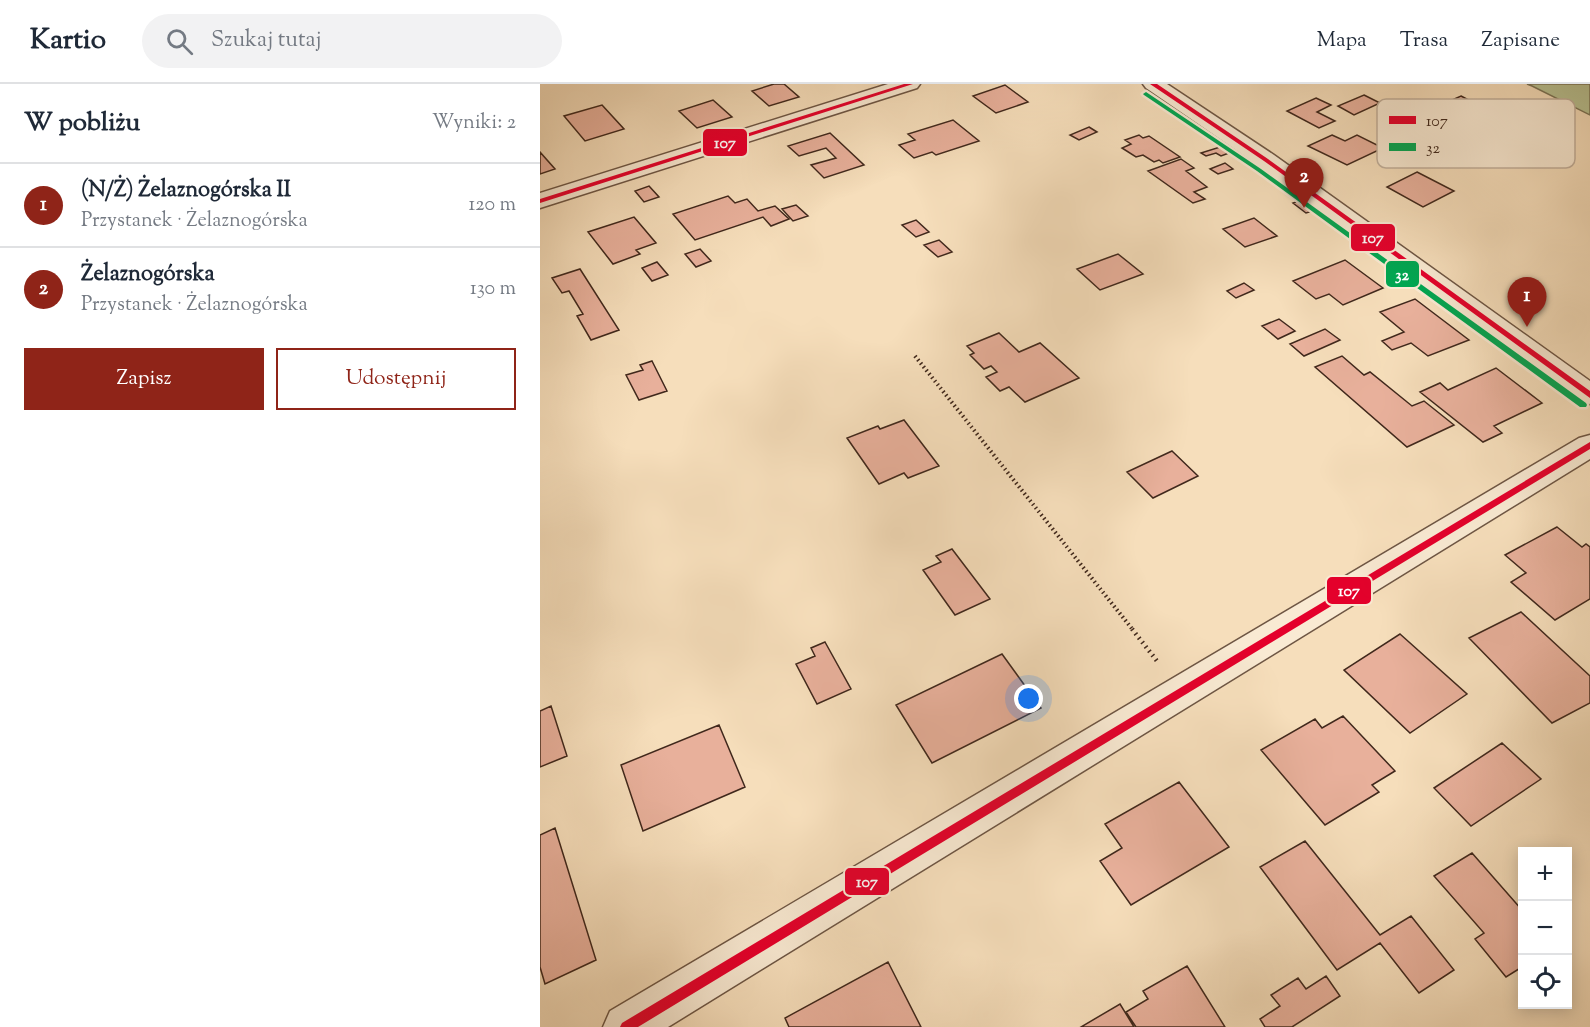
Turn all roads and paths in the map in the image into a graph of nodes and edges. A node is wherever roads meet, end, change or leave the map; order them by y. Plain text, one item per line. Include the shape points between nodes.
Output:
1 (910, 84) edge
2 (1153, 84) edge
3 (540, 201) edge
4 (915, 356) dead end
5 (1590, 395) edge
6 (1590, 445) edge
7 (1182, 692) junction
8 (626, 1027) edge

1 - 3 street
2 - 5 street via 1266,160
4 - 7 path
6 - 7 street
7 - 8 street

